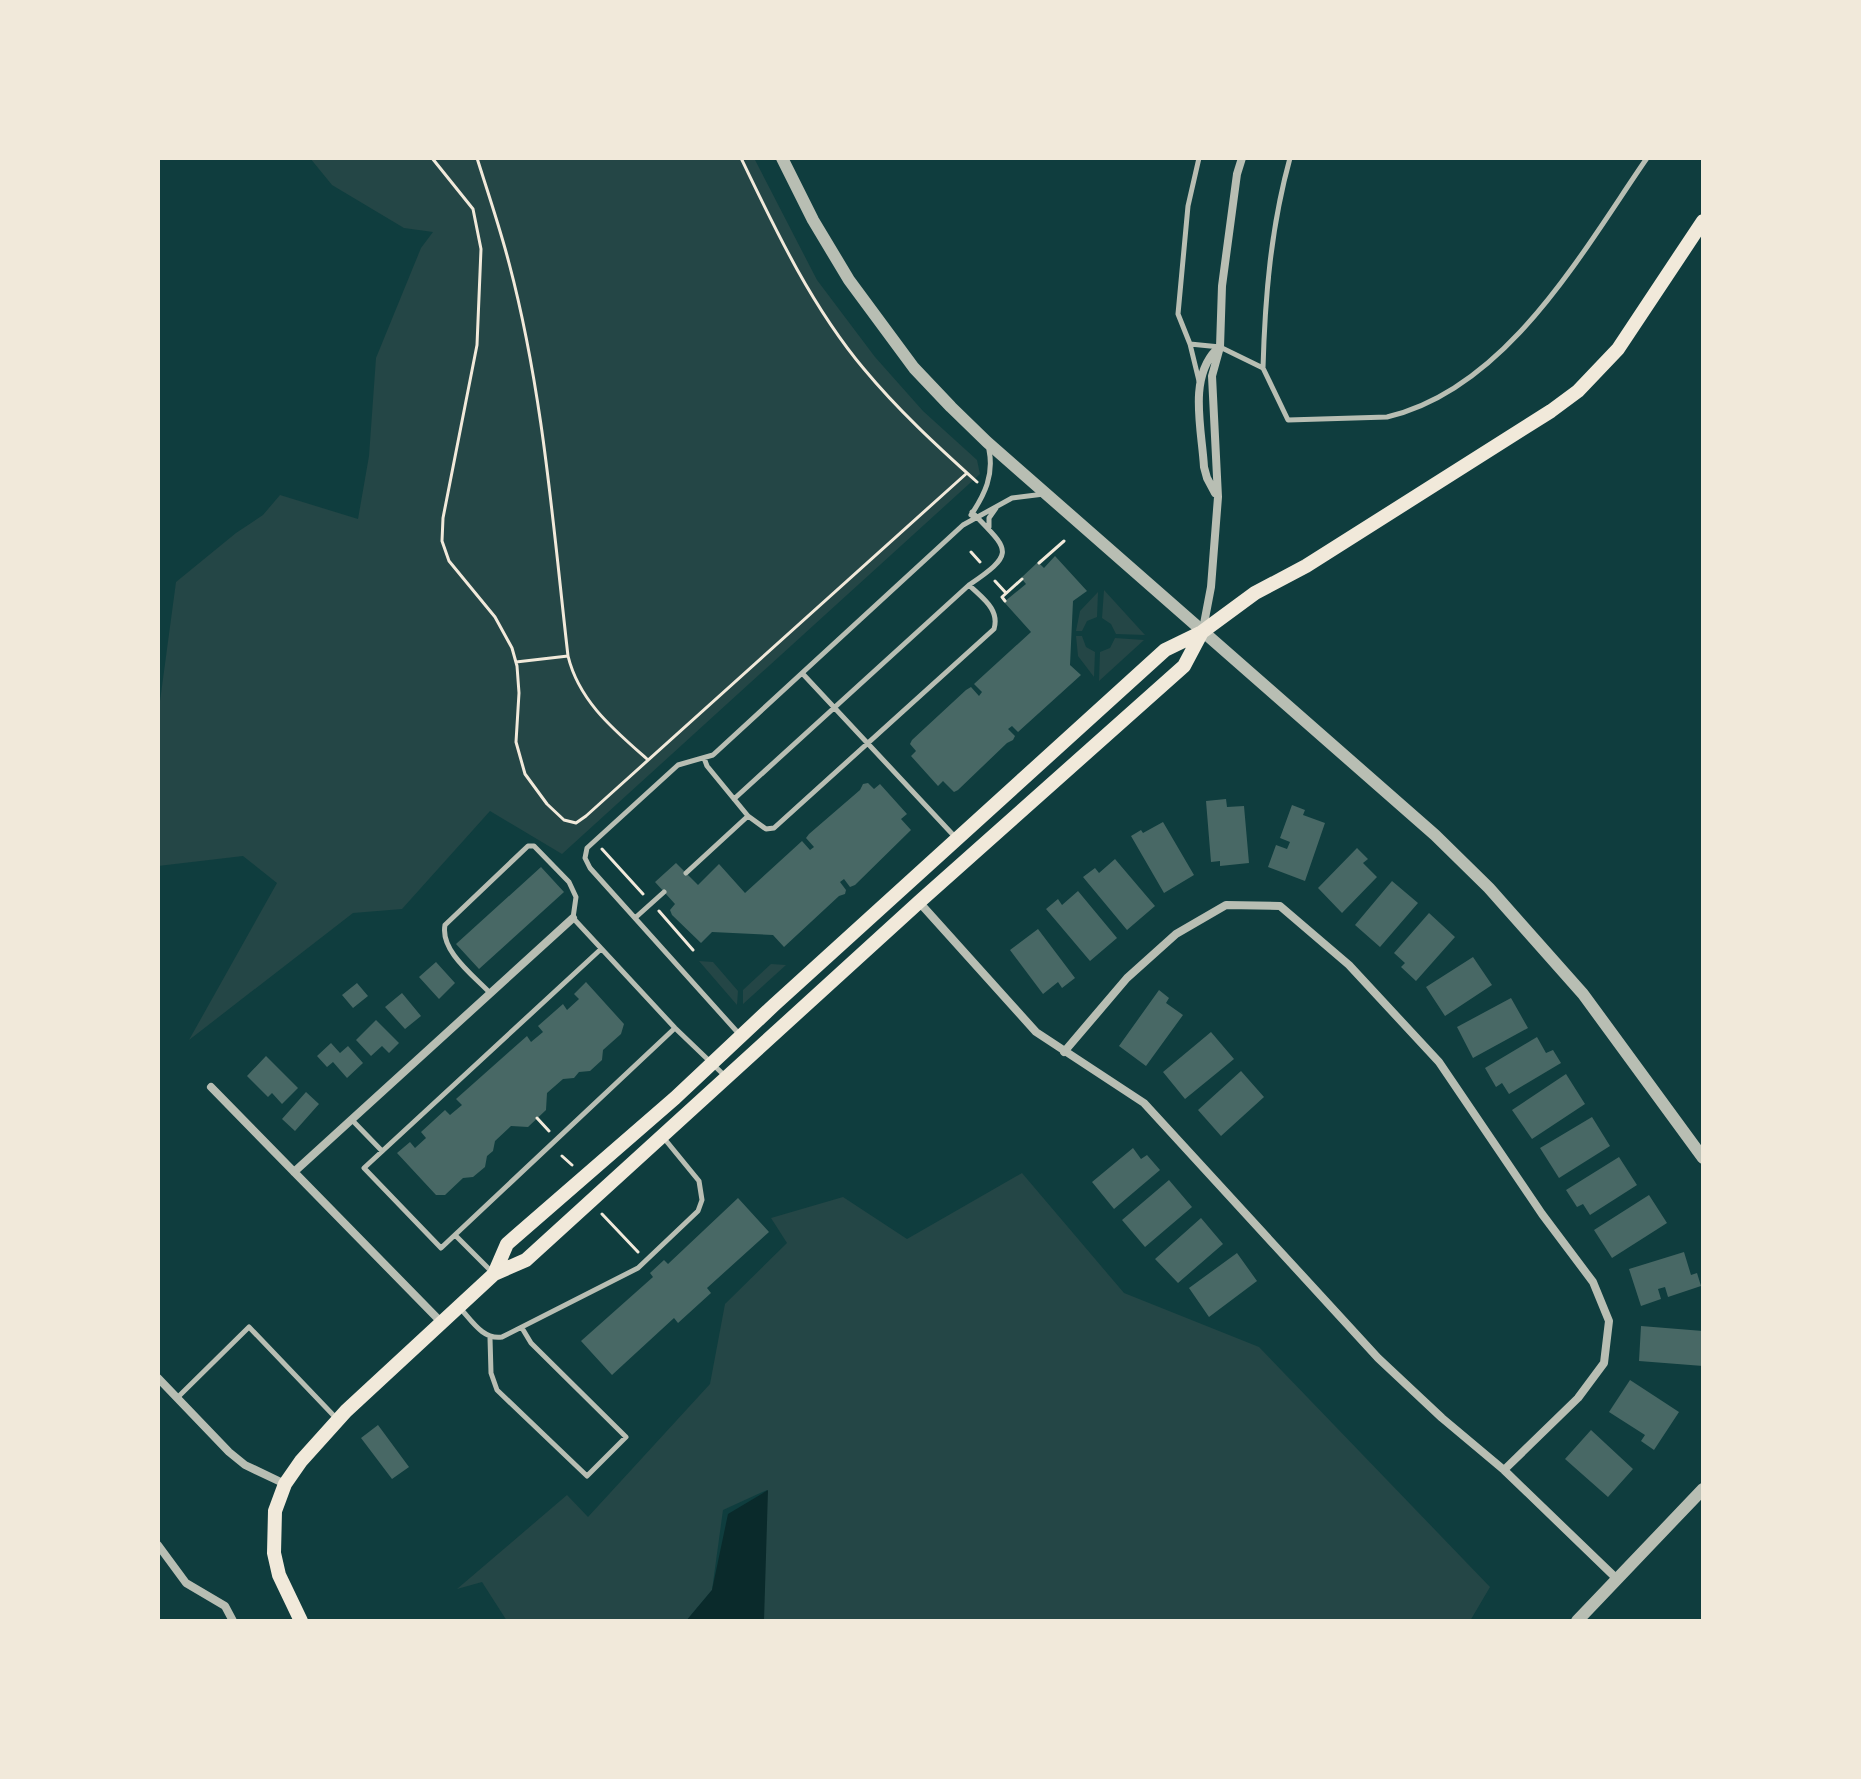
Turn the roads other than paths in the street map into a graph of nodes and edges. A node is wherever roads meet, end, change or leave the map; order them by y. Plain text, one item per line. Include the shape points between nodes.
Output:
1 (782, 158) edge
2 (1199, 158) edge
3 (1242, 158) edge
4 (1290, 158) edge
5 (1647, 158) edge
6 (1703, 221) edge
7 (1190, 344) junction
8 (1220, 347) junction
9 (1263, 368) junction
10 (1199, 384) junction
11 (987, 442) junction
12 (1046, 494) junction
13 (1218, 497) junction
14 (1005, 502) junction
15 (974, 515) junction
16 (993, 535) junction
17 (969, 585) junction
18 (1202, 632) junction
19 (802, 673) junction
20 (835, 708) junction
21 (869, 743) junction
22 (704, 758) junction
23 (734, 799) junction
24 (748, 816) junction
25 (956, 839) junction
26 (686, 873) dead end
27 (664, 892) dead end
28 (919, 902) junction
29 (573, 918) junction
30 (635, 918) junction
31 (601, 949) junction
32 (490, 993) junction
33 (675, 1028) junction
34 (740, 1036) junction
35 (1064, 1052) junction
36 (711, 1063) junction
37 (727, 1079) junction
38 (211, 1087) dead end
39 (351, 1120) junction
40 (663, 1136) junction
41 (382, 1151) junction
42 (1703, 1158) edge
43 (294, 1172) junction
44 (455, 1235) junction
45 (494, 1274) junction
46 (460, 1308) junction
47 (442, 1323) junction
48 (522, 1328) junction
49 (490, 1338) junction
50 (158, 1378) edge
51 (177, 1398) junction
52 (338, 1420) junction
53 (1504, 1470) junction
54 (285, 1484) junction
55 (1703, 1489) edge
56 (158, 1545) edge
57 (1617, 1579) junction
58 (233, 1621) edge
59 (301, 1621) edge
60 (1577, 1621) edge

1 - 11 street via 820,232 881,327
2 - 7 lane via 1188,206 1178,314
3 - 8 street via 1226,258
4 - 9 lane via 1267,275
5 - 9 lane via 1545,306 1490,362 1430,402 1387,417 1288,420
6 - 18 main road via 1627,338 1578,391 1306,566 1255,593
7 - 8 lane
7 - 10 lane
8 - 9 lane
8 - 10 street via 1203,367
8 - 13 street via 1212,384
10 - 13 street via 1204,467
11 - 12 street
11 - 15 lane via 991,475
12 - 14 lane
12 - 18 street
13 - 18 street
14 - 15 lane
14 - 16 lane via 989,518
15 - 16 lane
15 - 19 lane
16 - 17 lane via 1002,544 1003,556
17 - 20 lane
17 - 21 lane via 993,610 994,629
18 - 25 main road via 1165,650
18 - 28 main road via 1184,666
18 - 42 street via 1489,888 1583,994
19 - 20 lane
19 - 22 lane
20 - 21 lane
20 - 23 lane
21 - 24 lane via 774,828 766,829
21 - 25 lane
22 - 23 lane
22 - 30 lane via 678,765 587,848 586,863
23 - 24 lane
24 - 26 lane
25 - 34 main road
27 - 30 lane
28 - 35 street via 1036,1032
28 - 37 main road
29 - 31 lane
29 - 32 street
29 - 32 lane via 576,897 569,882 528,846 445,925 447,946
30 - 34 lane
31 - 33 lane
31 - 41 lane
32 - 39 street
33 - 36 lane
33 - 44 lane
34 - 36 main road
35 - 53 street via 1144,1103 1378,1358
35 - 53 street via 1127,978 1176,934 1226,905 1280,906 1349,965 1439,1062 1593,1282 1609,1321 1604,1363 1578,1398
36 - 37 lane
36 - 45 main road via 507,1244
37 - 40 main road
38 - 43 street
39 - 41 lane
39 - 43 street
40 - 45 main road via 526,1260
40 - 48 lane via 699,1181 698,1211 638,1268
41 - 44 lane via 364,1168 441,1248
43 - 47 street
44 - 45 lane
45 - 46 main road
46 - 47 main road
46 - 49 lane
47 - 52 main road
48 - 49 lane
48 - 49 lane via 626,1437 587,1476 497,1390
50 - 51 street
51 - 52 lane via 249,1327
51 - 54 street via 245,1465
52 - 54 main road
53 - 57 street
54 - 59 main road via 275,1511 274,1553
55 - 57 street
56 - 58 street via 186,1583 225,1606
57 - 60 street

